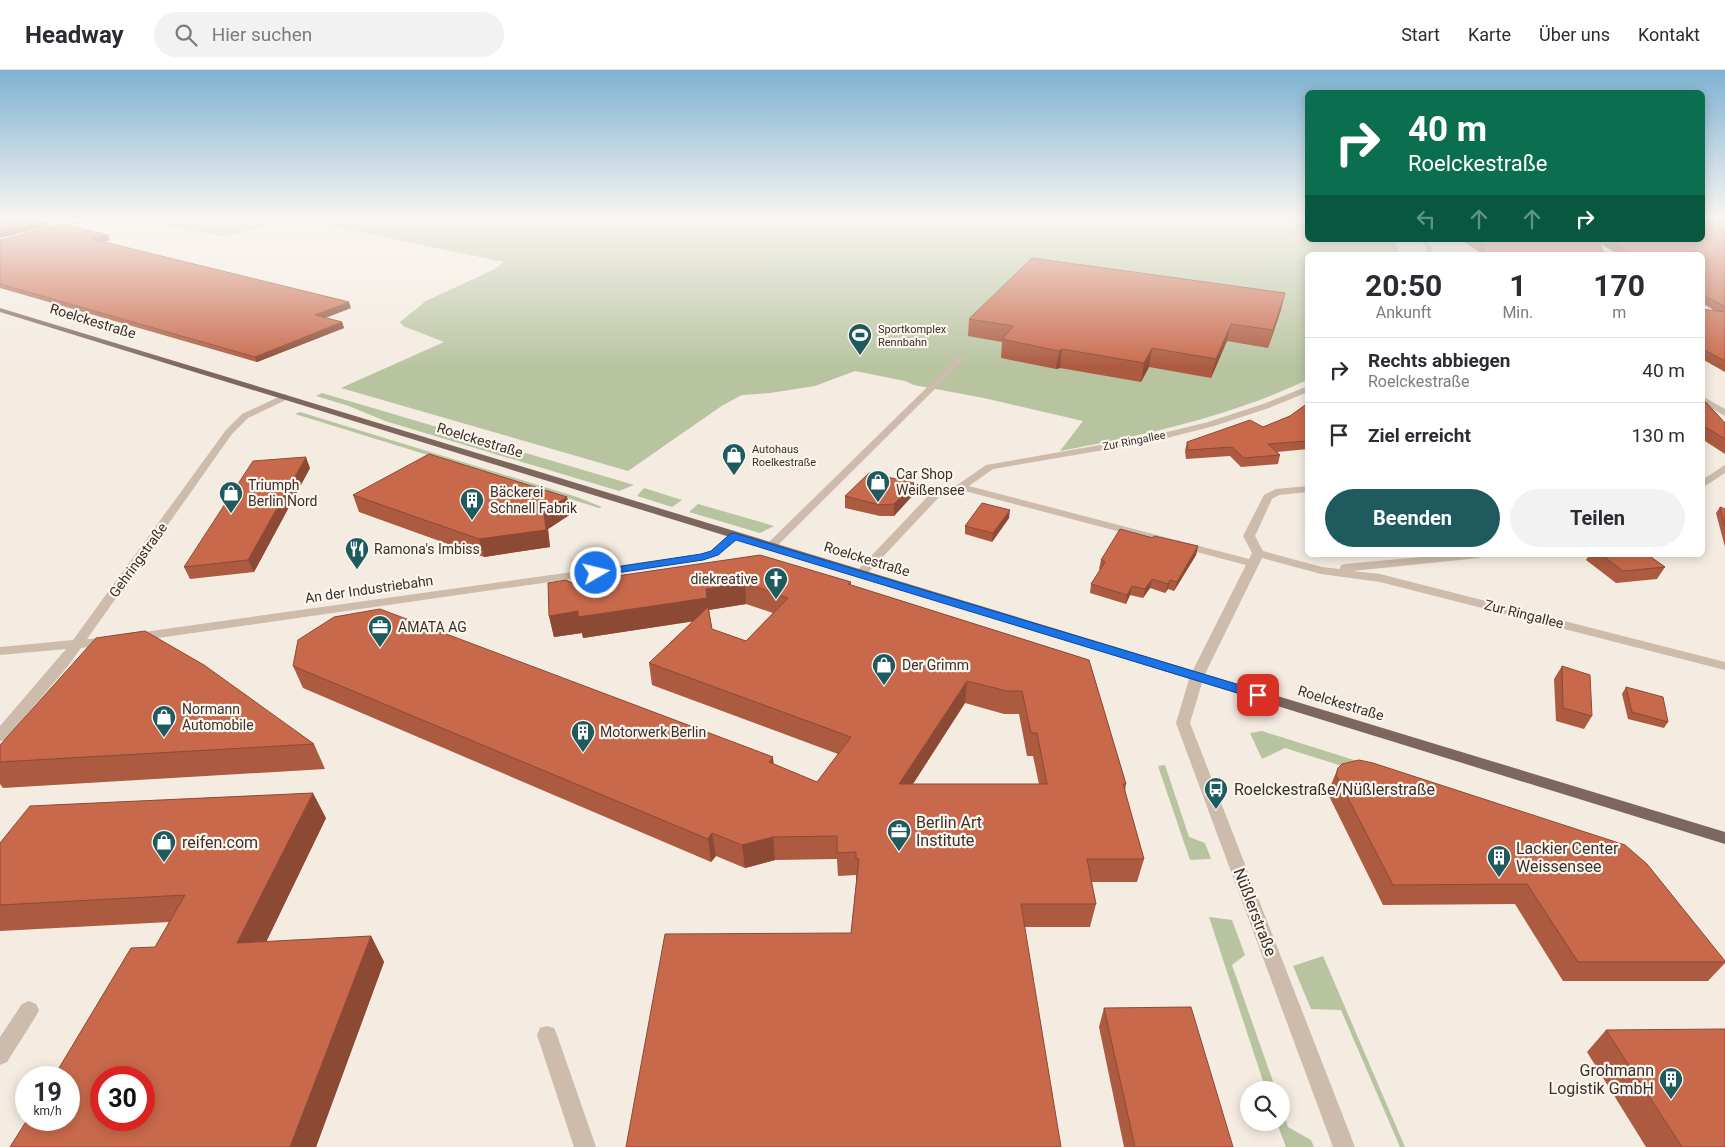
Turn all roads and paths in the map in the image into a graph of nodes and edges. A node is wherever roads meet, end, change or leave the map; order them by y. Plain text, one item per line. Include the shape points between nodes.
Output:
1 (1261, 303) edge
2 (0, 310) edge
3 (1305, 310) edge
4 (961, 360) dead end
5 (1305, 390) edge
6 (285, 397) junction
7 (1705, 402) edge
8 (1725, 413) edge
9 (1725, 468) edge
10 (1705, 484) edge
11 (961, 487) junction
12 (1305, 489) edge
13 (734, 536) junction
14 (770, 547) junction
15 (1458, 557) edge
16 (1255, 558) junction
17 (1321, 570) junction
18 (860, 574) junction
19 (75, 646) junction
20 (0, 652) edge
21 (1725, 666) edge
22 (1197, 676) junction
23 (0, 736) edge
24 (1725, 838) edge
25 (29, 1010) dead end
26 (547, 1035) dead end
27 (0, 1055) edge
28 (585, 1147) edge
29 (1344, 1147) edge

1 - 3 street
2 - 6 main road, Roelckestraße
4 - 14 street
5 - 11 street, Zur Ringallee via 1211,424 1151,439 990,466
6 - 13 main road, Roelckestraße
6 - 19 street, Gehringstraße via 245,416 229,432
7 - 8 street
9 - 10 street
11 - 16 street, Zur Ringallee
11 - 18 street, Zur Ringallee via 934,495
12 - 16 street via 1276,492 1268,497 1249,536
13 - 14 main road, Roelckestraße
13 - 19 street, An der Industriebahn via 715,553 703,557
14 - 18 main road, Roelckestraße
15 - 17 street, Zur Ringallee
16 - 17 street, Zur Ringallee
16 - 22 street
17 - 21 street, Zur Ringallee via 1380,578
18 - 22 main road, Roelckestraße
19 - 20 street, An der Industriebahn
19 - 23 street, Gehringstraße via 56,673
22 - 24 main road, Roelckestraße
22 - 29 street, Nüßlerstraße via 1184,723
25 - 27 street
26 - 28 street

